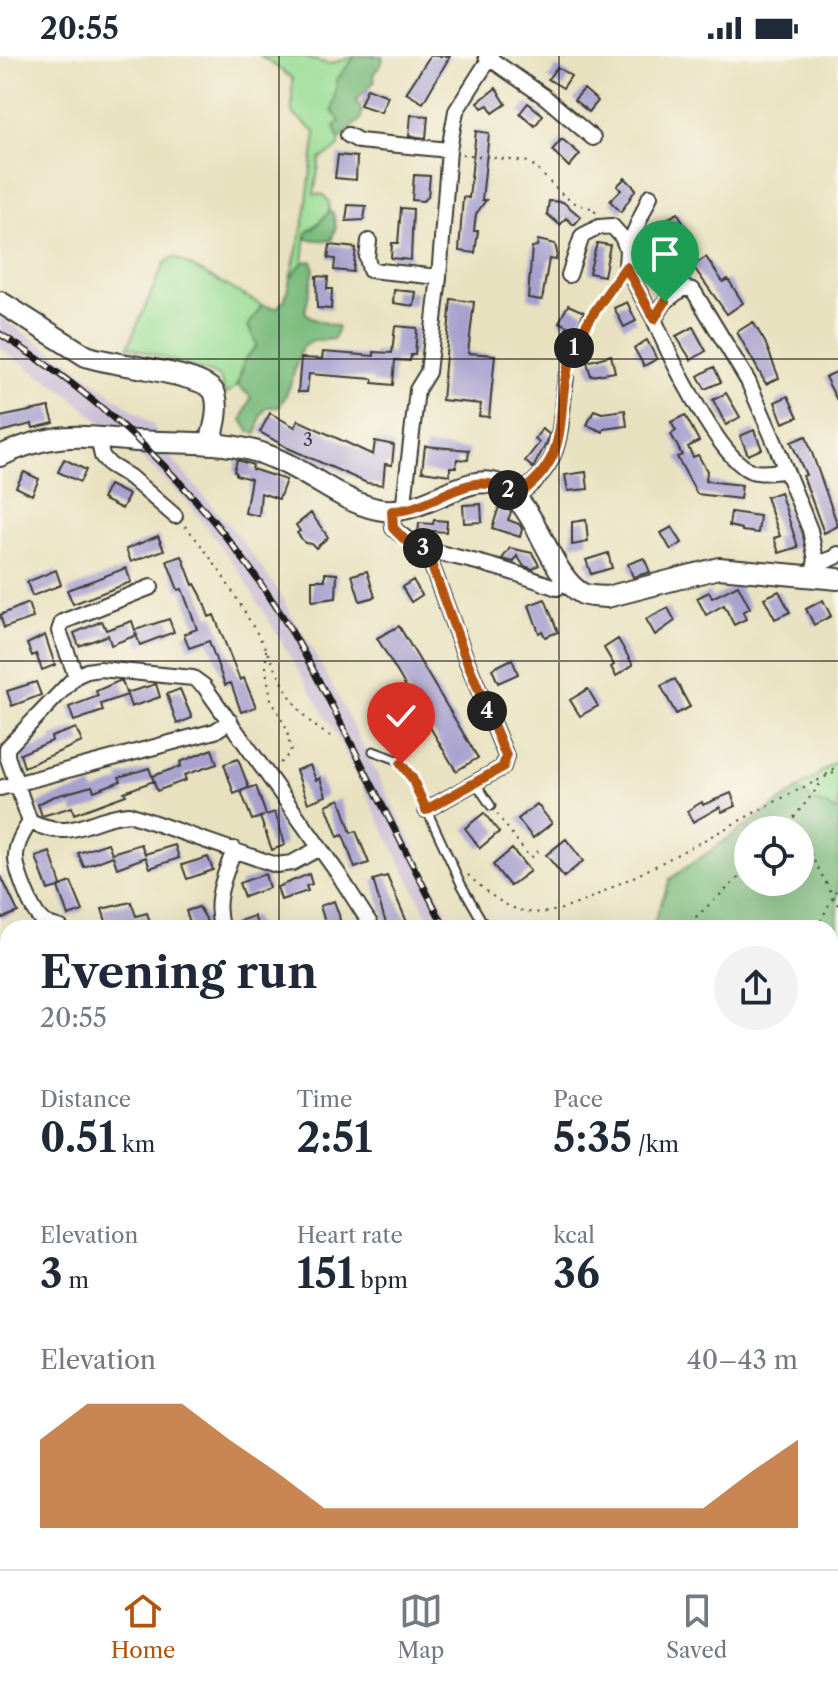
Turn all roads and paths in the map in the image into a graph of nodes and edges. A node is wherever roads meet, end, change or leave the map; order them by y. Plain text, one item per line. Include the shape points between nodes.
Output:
1 (489, 57) edge
2 (348, 135) dead end
3 (593, 138) dead end
4 (449, 150) junction
5 (650, 196) dead end
6 (599, 227) junction
7 (369, 241) dead end
8 (627, 249) junction
9 (626, 267) junction
10 (569, 275) dead end
11 (439, 277) junction
12 (0, 302) edge
13 (654, 319) junction
14 (566, 377) joint
15 (98, 438) junction
16 (210, 443) junction
17 (0, 456) edge
18 (785, 471) junction
19 (516, 496) junction
20 (398, 511) junction
21 (175, 516) joint
22 (426, 550) junction
23 (838, 554) edge
24 (814, 568) junction
25 (838, 579) edge
26 (151, 587) dead end
27 (557, 588) dead end
28 (266, 649) junction
29 (76, 676) junction
30 (230, 721) junction
31 (335, 738) dead end
32 (373, 751) dead end
33 (838, 769) edge
34 (266, 771) junction
35 (818, 780) junction
36 (475, 782) junction
37 (17, 784) junction
38 (0, 788) edge
39 (491, 806) joint
40 (426, 810) junction
41 (795, 816) edge
42 (30, 822) junction
43 (320, 848) junction
44 (542, 848) dead end
45 (234, 849) junction
46 (448, 856) junction
47 (814, 861) edge
48 (734, 882) edge
49 (838, 887) edge
50 (834, 898) junction
51 (838, 905) edge
52 (42, 920) edge
53 (219, 920) edge
54 (364, 920) edge
55 (482, 920) edge
56 (693, 920) edge
57 (822, 920) edge

1 - 3 street
1 - 4 street via 456,111
2 - 4 street via 359,141
4 - 6 path via 529,162 580,207 594,208
4 - 11 street
5 - 8 street
6 - 8 street via 612,226
6 - 10 street via 582,236
7 - 11 street via 370,270
8 - 9 street
9 - 13 street
9 - 14 path via 573,350
11 - 20 street via 428,372 417,390
12 - 16 street via 100,362 208,384 216,395
13 - 18 street via 730,456 750,471
13 - 18 street via 683,288 693,290 748,381
14 - 19 street via 552,461
15 - 16 street
15 - 17 street via 50,439
15 - 21 street via 110,465
16 - 20 street via 264,453 360,504
18 - 24 street via 810,530
19 - 20 street via 495,483 481,482
19 - 24 street via 573,586 589,596 607,597 719,568
20 - 22 street via 393,528
21 - 28 path via 205,550
22 - 27 street
22 - 36 street via 506,756 503,767
23 - 24 street
24 - 25 street
26 - 29 street via 62,622 59,631
28 - 31 path via 308,721
28 - 34 path via 271,699 287,730 291,752
29 - 30 street via 100,669 193,678
29 - 37 street via 7,748
30 - 34 street
30 - 37 street via 215,731
32 - 40 lane via 401,764
33 - 35 path
34 - 43 street
35 - 41 path via 819,786
35 - 46 path via 562,910 531,912 501,902
36 - 39 lane
36 - 40 street
37 - 38 street
37 - 42 street
39 - 44 path via 530,858
40 - 46 lane
42 - 45 street via 50,832 70,831 129,814
42 - 52 street via 16,859
43 - 45 street via 276,865
43 - 54 street
45 - 53 street via 217,899
46 - 55 lane
47 - 50 path
48 - 56 path
49 - 50 path
50 - 51 path
50 - 57 path

